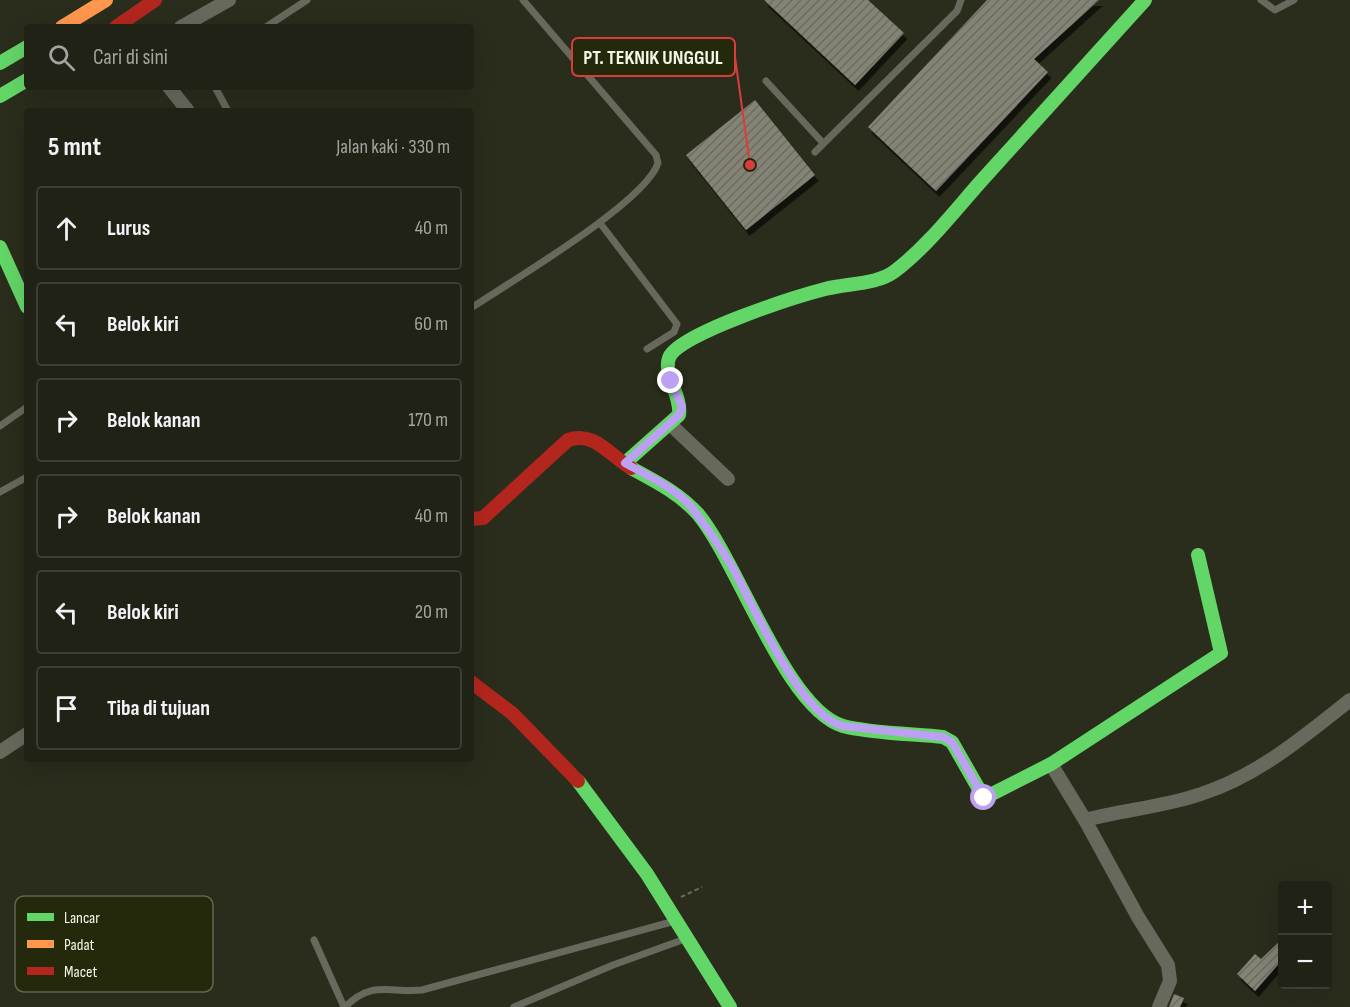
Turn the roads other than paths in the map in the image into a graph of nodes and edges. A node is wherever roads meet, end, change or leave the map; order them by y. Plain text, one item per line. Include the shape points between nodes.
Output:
1 (106, 0) edge
2 (155, 0) edge
3 (229, 0) edge
4 (308, 0) edge
5 (523, 0) edge
6 (961, 0) edge
7 (1261, 0) edge
8 (1294, 0) edge
9 (1139, 2) edge
10 (67, 24) edge
11 (120, 24) edge
12 (186, 24) edge
13 (271, 24) edge
14 (24, 49) edge
15 (0, 63) edge
16 (766, 81) dead end
17 (24, 82) edge
18 (171, 90) edge
19 (217, 90) edge
20 (0, 96) edge
21 (186, 108) edge
22 (226, 108) edge
23 (823, 143) junction
24 (815, 152) dead end
25 (600, 223) junction
26 (0, 247) edge
27 (24, 300) edge
28 (474, 306) edge
29 (647, 349) dead end
30 (24, 409) edge
31 (670, 424) junction
32 (0, 426) edge
33 (625, 463) junction
34 (24, 479) edge
35 (728, 479) dead end
36 (0, 492) edge
37 (474, 519) edge
38 (1198, 555) dead end
39 (474, 684) edge
40 (1350, 699) edge
41 (24, 736) edge
42 (0, 752) edge
43 (1051, 764) junction
44 (1085, 820) junction
45 (676, 921) junction
46 (687, 938) junction
47 (314, 940) dead end
48 (345, 1007) edge
49 (514, 1007) edge
50 (730, 1007) edge
51 (1159, 1007) edge

1 - 10 main road
2 - 11 main road
3 - 12 street
4 - 13 lane
5 - 25 lane via 656,155 658,163 648,182
6 - 23 lane via 957,11
7 - 8 lane via 1275,10
9 - 31 main road via 937,230 895,271 755,312 678,346 668,366 682,407
14 - 15 main road
16 - 23 lane
17 - 20 main road
18 - 21 street
19 - 22 lane
23 - 24 lane
25 - 28 lane
25 - 29 lane via 677,324 674,332
26 - 27 main road
30 - 32 lane
31 - 33 main road
31 - 35 street
33 - 37 main road via 597,440 578,436 545,459 483,518
33 - 43 main road via 668,488 692,508 729,562 787,671 831,721 843,726 943,737 952,742 984,798
34 - 36 lane
38 - 43 main road via 1221,653
39 - 45 main road via 530,731 582,785 609,818
40 - 44 street via 1269,763 1220,787
41 - 42 street
43 - 44 street
44 - 51 street via 1168,965 1170,981
45 - 46 main road
45 - 48 lane via 422,990 371,989
46 - 49 lane
46 - 50 main road
47 - 48 lane

